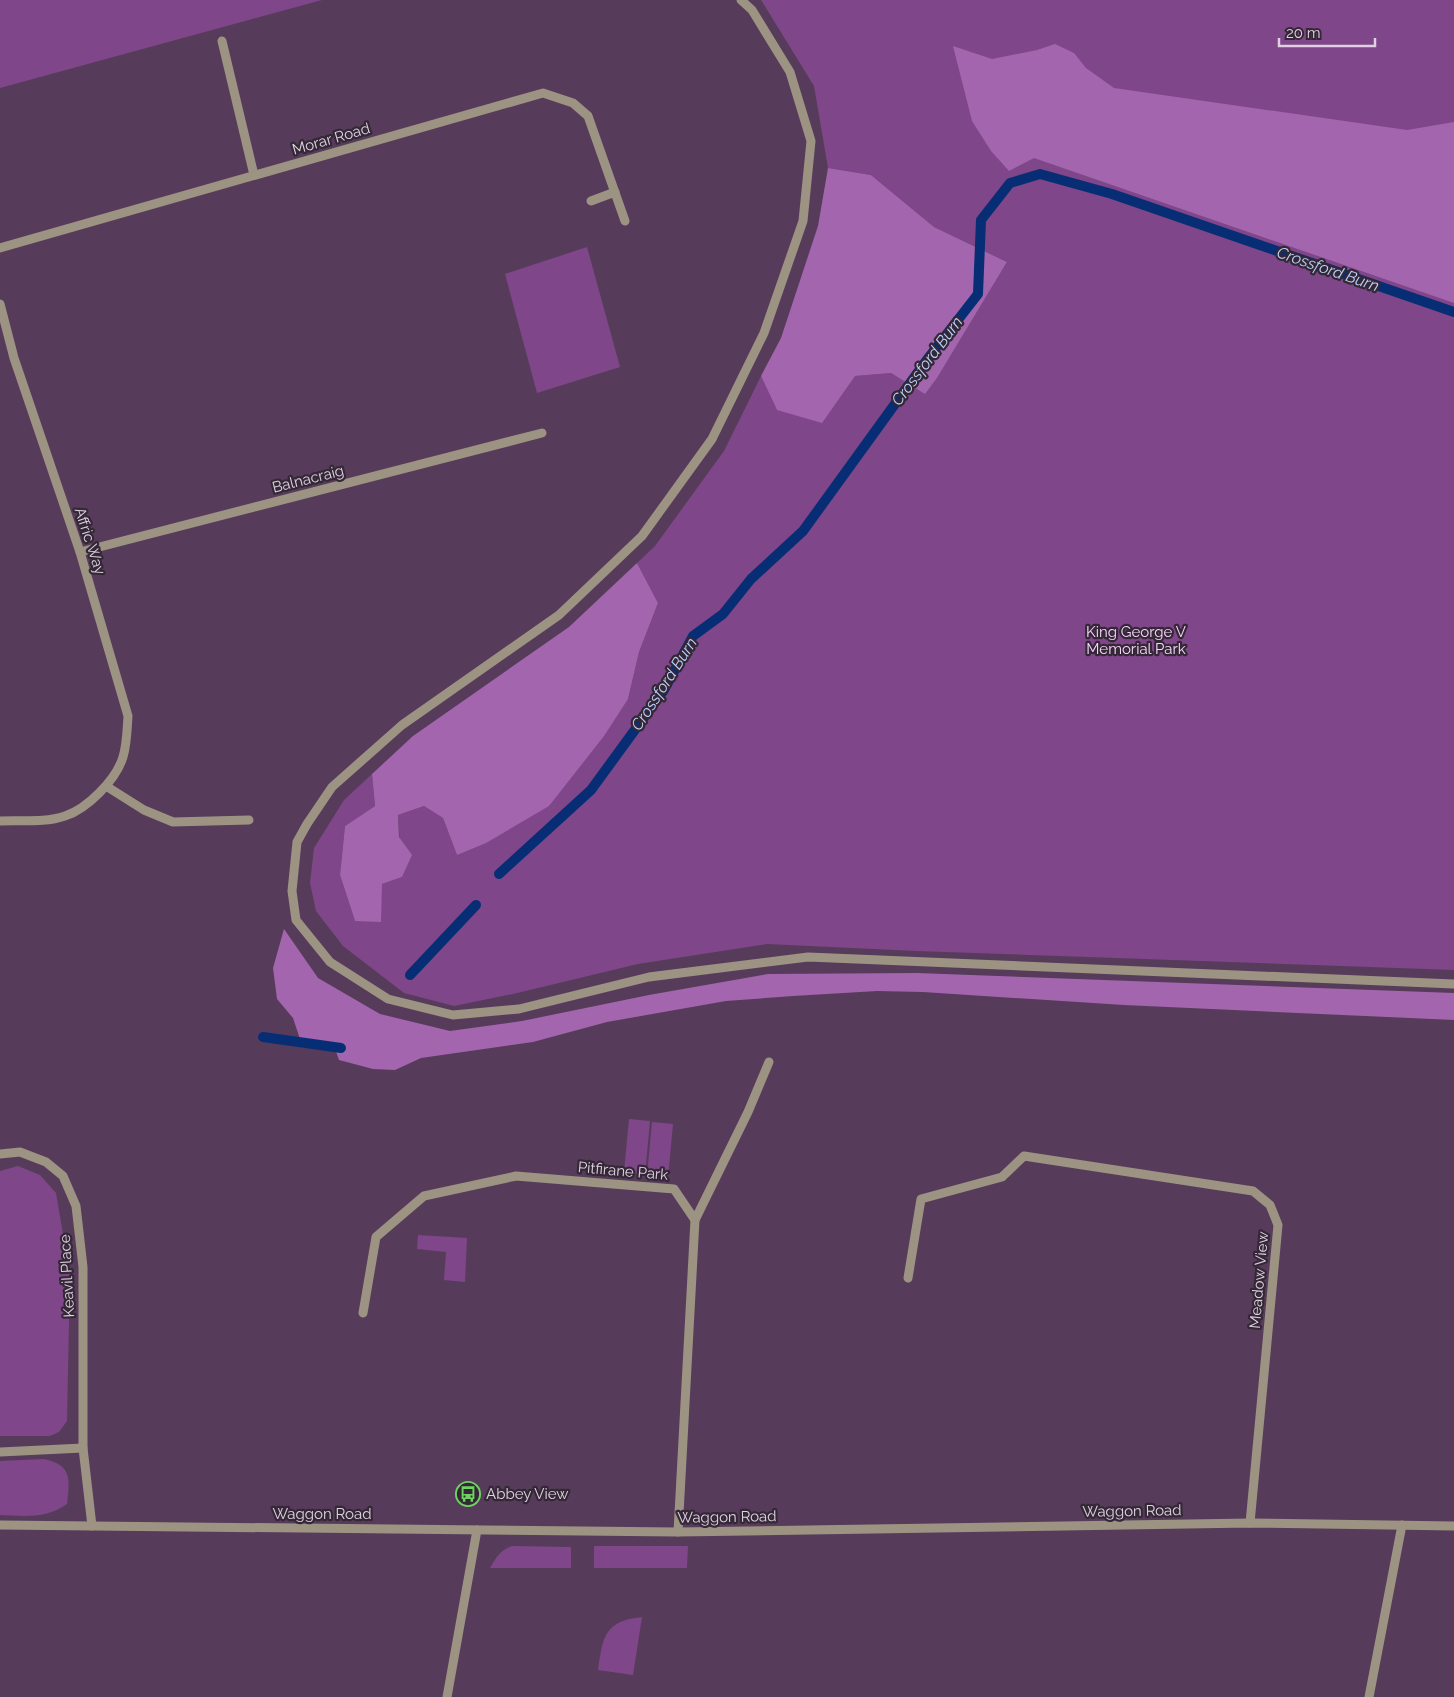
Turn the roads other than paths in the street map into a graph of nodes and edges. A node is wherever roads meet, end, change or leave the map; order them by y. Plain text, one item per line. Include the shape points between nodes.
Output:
1 (741, 0) edge
2 (222, 41) dead end
3 (254, 175) junction
4 (615, 192) junction
5 (591, 202) dead end
6 (625, 221) dead end
7 (0, 248) edge
8 (0, 304) edge
9 (542, 433) dead end
10 (80, 552) junction
11 (106, 786) junction
12 (249, 820) dead end
13 (0, 821) edge
14 (1454, 984) edge
15 (769, 1062) dead end
16 (0, 1154) edge
17 (694, 1220) junction
18 (908, 1278) dead end
19 (363, 1313) dead end
20 (83, 1448) junction
21 (0, 1452) edge
22 (1250, 1522) junction
23 (0, 1525) edge
24 (1402, 1525) junction
25 (92, 1526) junction
26 (1454, 1526) edge
27 (477, 1530) junction
28 (678, 1532) junction
29 (448, 1697) edge
30 (1369, 1697) edge

1 - 14 street via 752,10 790,72 811,141 803,221 764,333 712,439 642,536 559,615 402,725 332,788 297,842 292,891 296,920 330,962 388,999 453,1015 519,1009 649,977 808,957
2 - 3 street
3 - 4 street, Morar Road via 543,93 573,103 588,116
3 - 7 street, Morar Road
4 - 5 street
4 - 6 street, Morar Road
8 - 10 street, Affric Way via 14,358
9 - 10 street, Balnacraig
10 - 11 street, Affric Way via 128,716 122,760
11 - 12 street via 144,810 173,822
11 - 13 street, Affric Way via 90,804 66,816
15 - 17 street
16 - 20 street, Keavil Place via 20,1152 46,1162 63,1176 76,1206 82,1267
17 - 19 street, Pitfirane Park via 674,1189 516,1176 424,1196 376,1237
17 - 28 street
18 - 22 street, Meadow View via 920,1199 1002,1177 1024,1156 1253,1191 1270,1205 1278,1225
20 - 21 street
20 - 25 street, Keavil Place
22 - 24 street, Waggon Road
22 - 28 street, Waggon Road
23 - 25 street, Waggon Road
24 - 26 street, Waggon Road
24 - 30 street
25 - 27 street, Waggon Road
27 - 28 street, Waggon Road
27 - 29 street

